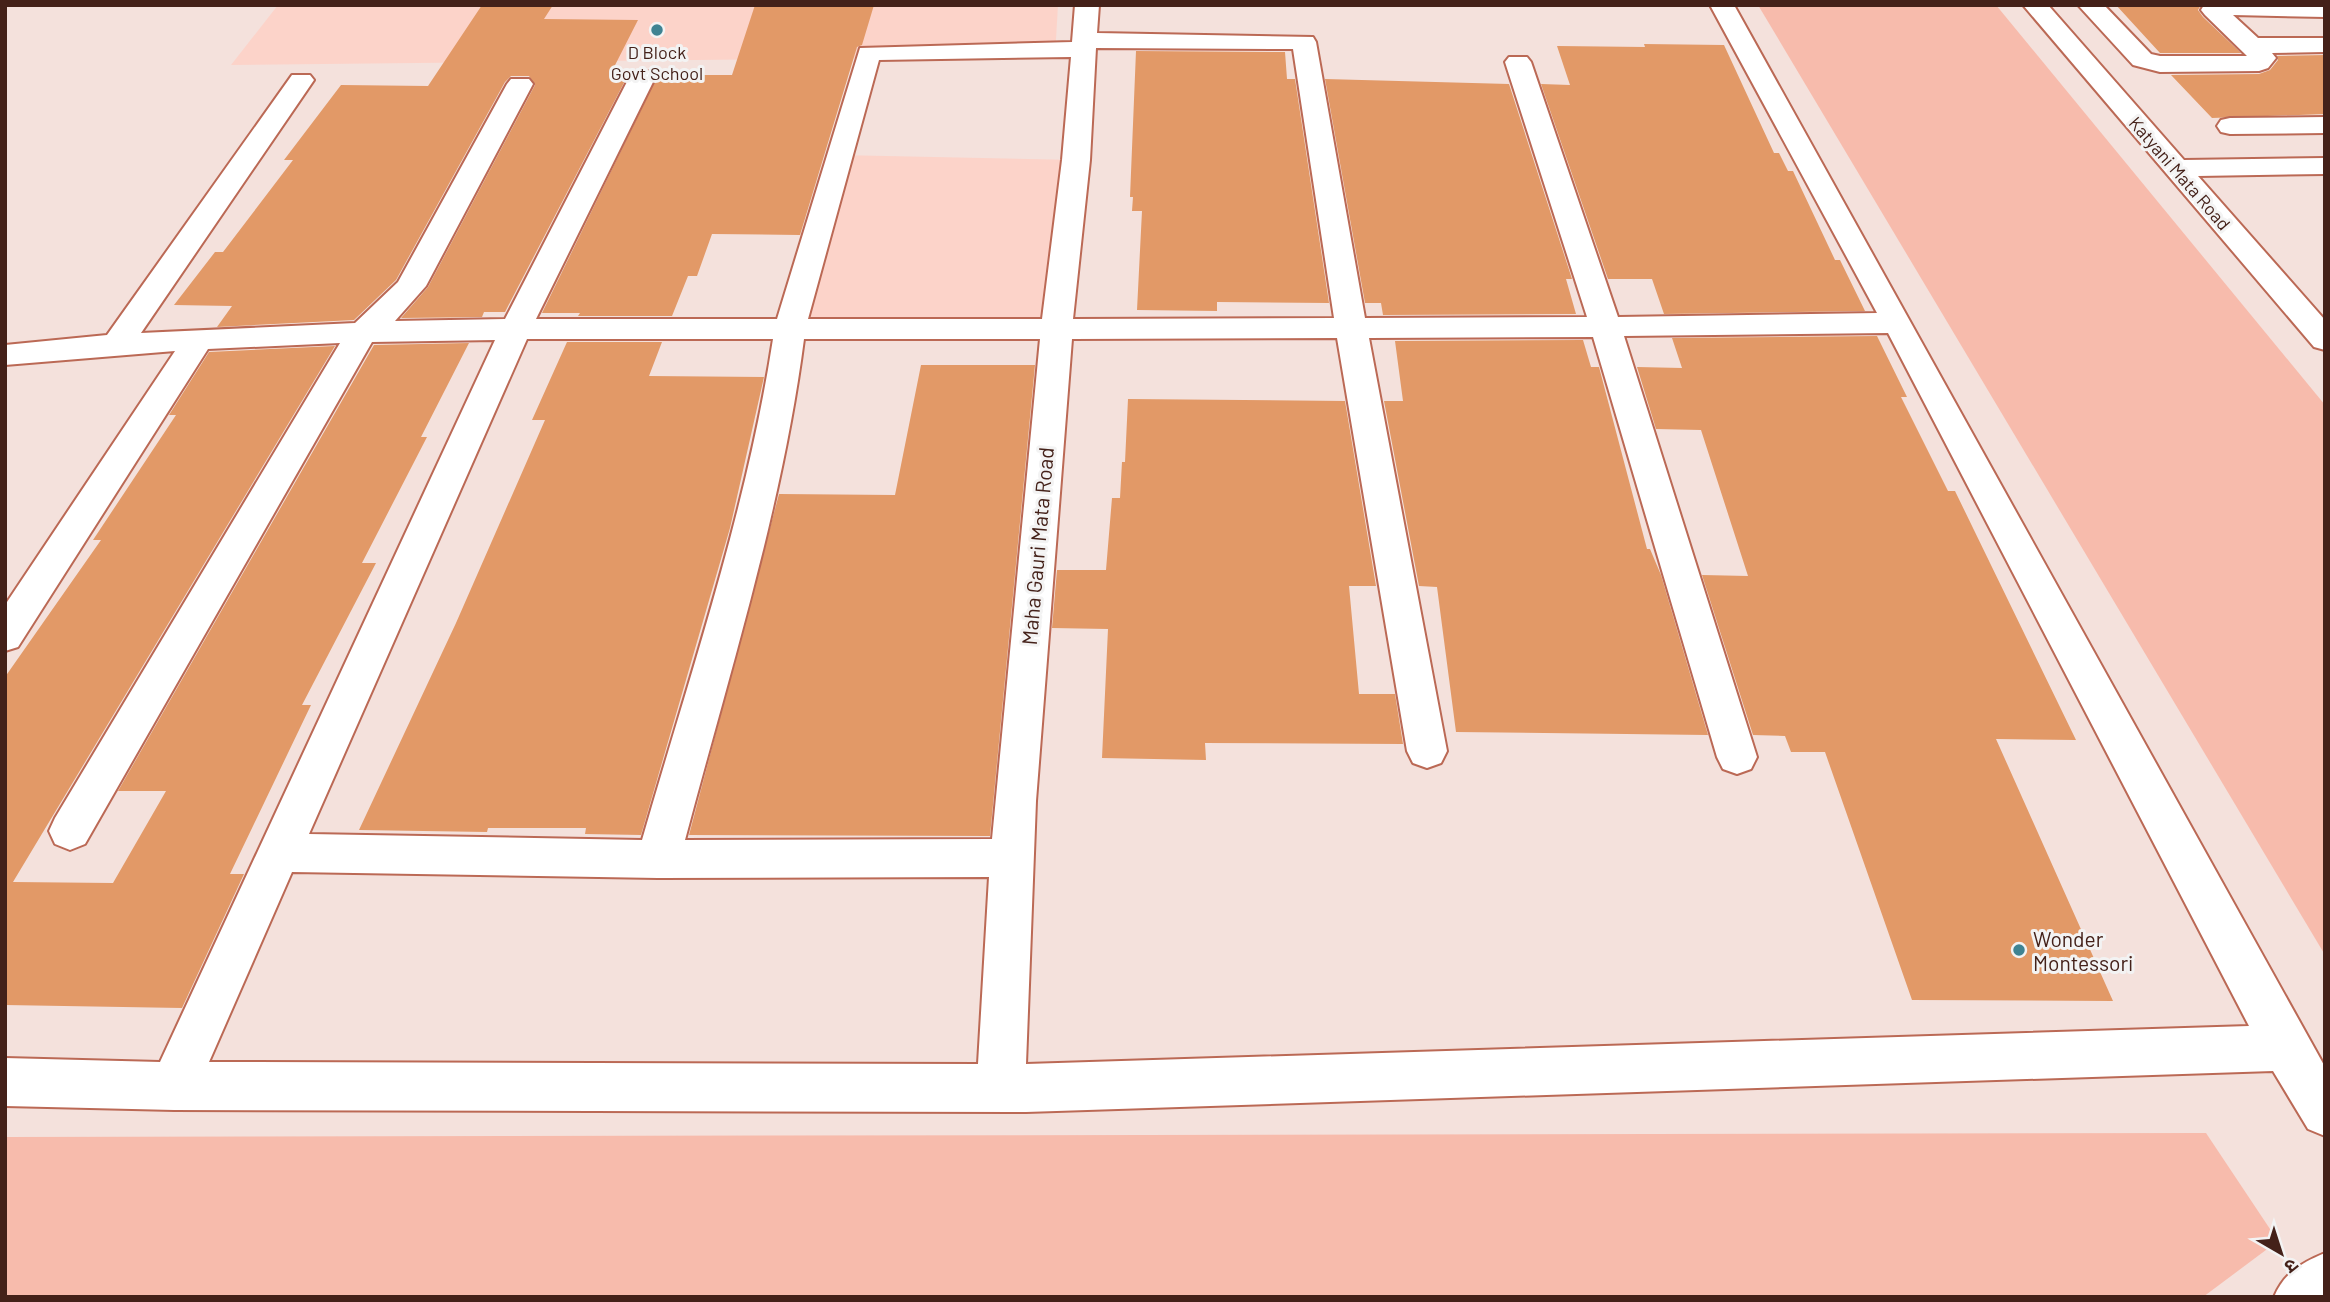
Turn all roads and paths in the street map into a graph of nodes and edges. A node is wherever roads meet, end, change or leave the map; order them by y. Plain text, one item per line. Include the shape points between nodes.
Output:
1 (1722, 5) edge
2 (2035, 5) edge
3 (2090, 5) edge
4 (2246, 6) edge
5 (2325, 10) edge
6 (1085, 31) edge
7 (2325, 45) edge
8 (2252, 46) junction
9 (1518, 62) dead end
10 (643, 76) dead end
11 (301, 80) dead end
12 (520, 84) dead end
13 (2230, 125) dead end
14 (2325, 125) edge
15 (2325, 166) edge
16 (2176, 168) junction
17 (1898, 323) junction
18 (1057, 327) junction
19 (1350, 327) junction
20 (790, 328) junction
21 (1606, 328) junction
22 (515, 330) junction
23 (362, 332) junction
24 (198, 340) junction
25 (2325, 340) edge
26 (114, 347) junction
27 (5, 355) edge
28 (5, 636) edge
29 (1427, 751) dead end
30 (1737, 757) dead end
31 (70, 831) dead end
32 (279, 853) junction
33 (1013, 858) junction
34 (658, 859) junction
35 (2286, 1048) junction
36 (5, 1082) edge
37 (174, 1086) junction
38 (1001, 1087) junction
39 (2325, 1112) edge
40 (2325, 1279) edge
41 (2300, 1297) edge

1 - 17 street
2 - 16 street, Katyani Mata Road
3 - 8 street via 2142,60 2160,64 2259,63 2263,58
4 - 5 street
4 - 8 street via 2213,10
6 - 18 street, Maha Gauri Mata Road
6 - 19 street via 1304,42
6 - 20 street via 869,53
7 - 8 street
9 - 21 street
10 - 22 street
11 - 26 street
12 - 23 street via 411,286
13 - 14 street
15 - 16 street
16 - 25 street, Katyani Mata Road
17 - 21 street
17 - 35 street
18 - 19 street
18 - 20 street
18 - 33 street, Maha Gauri Mata Road
19 - 21 street
19 - 29 street
20 - 22 street
20 - 34 street via 760,494
21 - 30 street
22 - 23 street
22 - 32 street
23 - 24 street
23 - 31 street
24 - 26 street
24 - 28 street
26 - 27 street
32 - 34 street
32 - 37 street
33 - 34 street
33 - 38 street, Maha Gauri Mata Road
35 - 38 street
35 - 39 street
36 - 37 street
37 - 38 street
40 - 41 street

